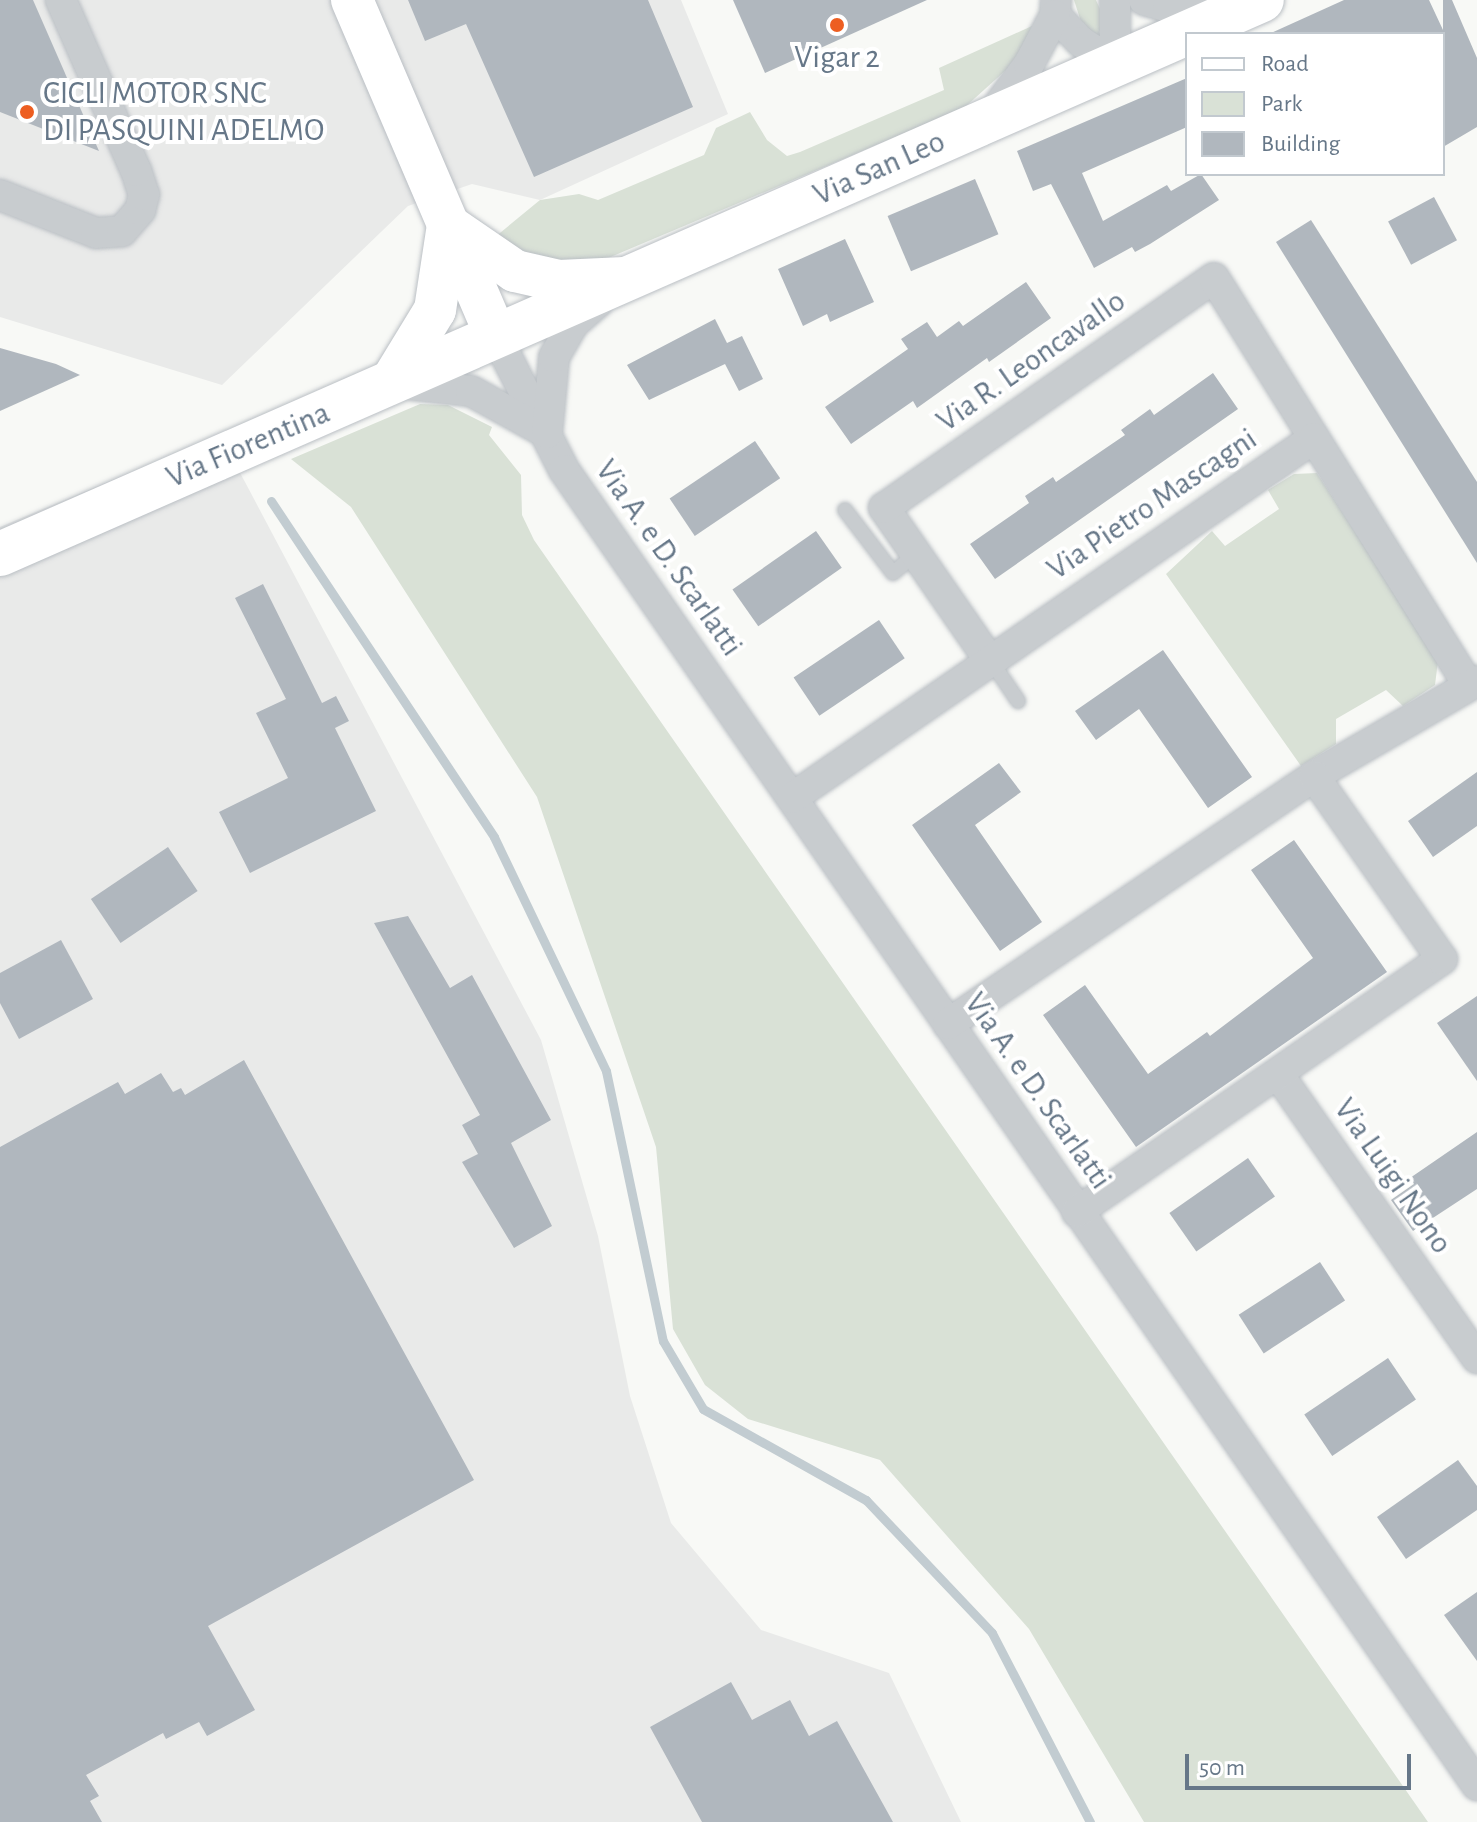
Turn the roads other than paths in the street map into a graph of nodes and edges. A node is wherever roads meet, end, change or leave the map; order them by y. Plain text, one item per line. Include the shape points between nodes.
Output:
1 (61, 0) edge
2 (352, 0) edge
3 (1115, 0) edge
4 (1144, 0) edge
5 (1251, 5) edge
6 (1055, 7) edge
7 (1188, 32) edge
8 (1185, 33) edge
9 (1115, 63) junction
10 (987, 121) junction
11 (0, 195) edge
12 (448, 225) junction
13 (626, 278) junction
14 (496, 336) junction
15 (391, 382) junction
16 (547, 433) junction
17 (1314, 438) junction
18 (845, 510) dead end
19 (0, 554) edge
20 (916, 554) junction
21 (988, 658) junction
22 (1473, 684) edge
23 (1018, 701) dead end
24 (1314, 776) junction
25 (792, 798) junction
26 (948, 1024) junction
27 (1278, 1074) junction
28 (1077, 1212) junction
29 (1477, 1358) edge
30 (1477, 1785) edge

1 - 11 street via 136,171 144,195 140,210 122,231 96,233
2 - 12 street
3 - 9 street
4 - 5 street via 1168,7
5 - 7 main road, Via San Leo
6 - 9 street via 1081,42
6 - 10 street via 1029,64
8 - 9 main road, Via San Leo
9 - 10 main road, Via San Leo
10 - 13 main road, Via San Leo
12 - 13 street via 515,271 559,281
12 - 14 street
12 - 15 street via 435,310
13 - 14 main road, Via San Leo
13 - 16 street, Via A. e D. Scarlatti via 574,323 554,357
14 - 15 main road, Via Fiorentina
14 - 16 street, Via A. e D. Scarlatti
15 - 16 street via 471,391
15 - 19 main road, Via Fiorentina
16 - 25 street, Via A. e D. Scarlatti via 564,470
17 - 20 street, Via R. Leoncavallo via 1214,278 884,508
17 - 21 street, Via Pietro Mascagni
17 - 22 street
18 - 20 lane via 893,573
20 - 21 street, Via R. Leoncavallo
21 - 23 lane
21 - 25 street, Via Pietro Mascagni
22 - 24 street
24 - 26 street
24 - 27 street via 1442,959
25 - 26 street, Via A. e D. Scarlatti
26 - 28 street, Via A. e D. Scarlatti
27 - 28 street
27 - 29 street, Via Luigi Nono
28 - 30 street, Via A. e D. Scarlatti

